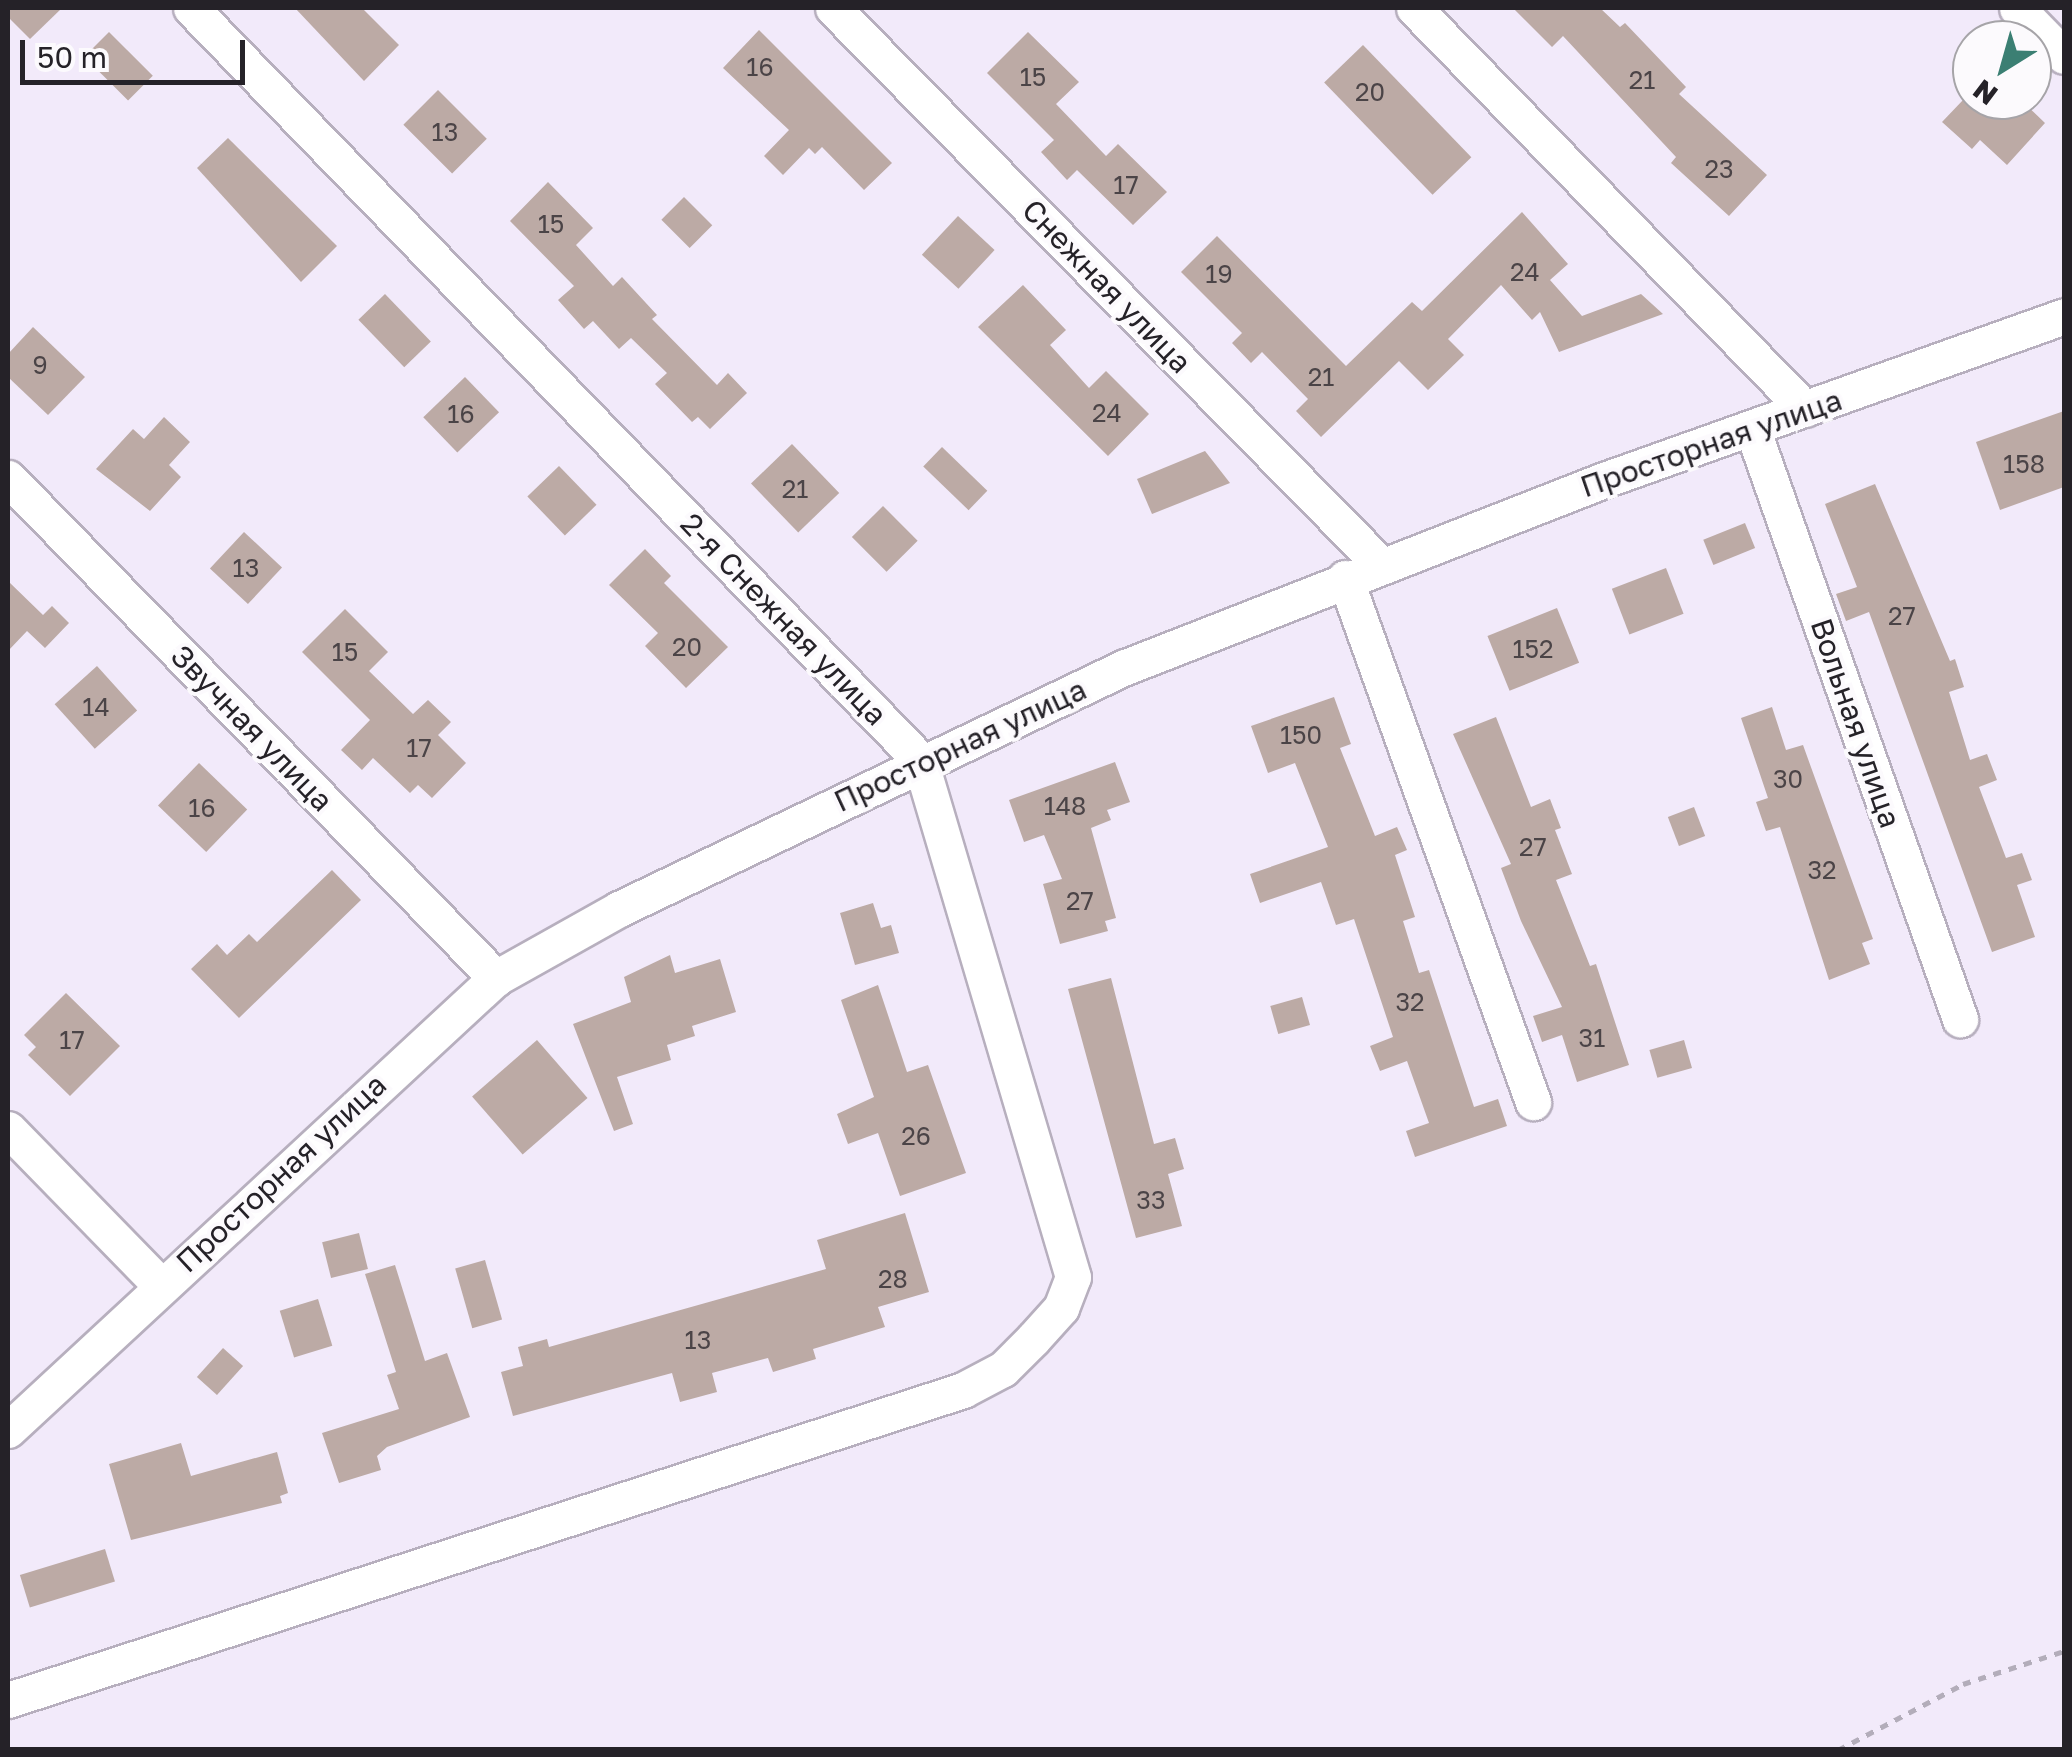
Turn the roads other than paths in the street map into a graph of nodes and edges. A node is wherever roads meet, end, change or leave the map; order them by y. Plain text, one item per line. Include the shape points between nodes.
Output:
1 (191, 8) edge
2 (833, 8) edge
3 (1414, 8) edge
4 (2017, 8) edge
5 (2064, 56) edge
6 (2064, 316) edge
7 (1805, 409) junction
8 (1752, 428) junction
9 (8, 478) edge
10 (1380, 564) junction
11 (1345, 578) junction
12 (920, 760) junction
13 (496, 978) junction
14 (1960, 1019) dead end
15 (1532, 1102) dead end
16 (8, 1129) edge
17 (161, 1286) junction
18 (8, 1430) edge
19 (8, 1700) edge

1 - 12 street, 2-я Снежная улица
2 - 10 street, Снежная улица
3 - 7 street
4 - 5 street
6 - 7 street, Просторная улица
7 - 8 street, Просторная улица
8 - 10 street, Просторная улица
8 - 14 street, Вольная улица
9 - 13 street, Звучная улица
10 - 11 street, Просторная улица
11 - 12 street, Просторная улица
11 - 15 street
12 - 13 street, Просторная улица via 618,909
12 - 19 street, 2-я Снежная улица via 1073,1277 1061,1308 1003,1369 963,1390
13 - 17 street, Просторная улица
16 - 17 street
17 - 18 street, Просторная улица

